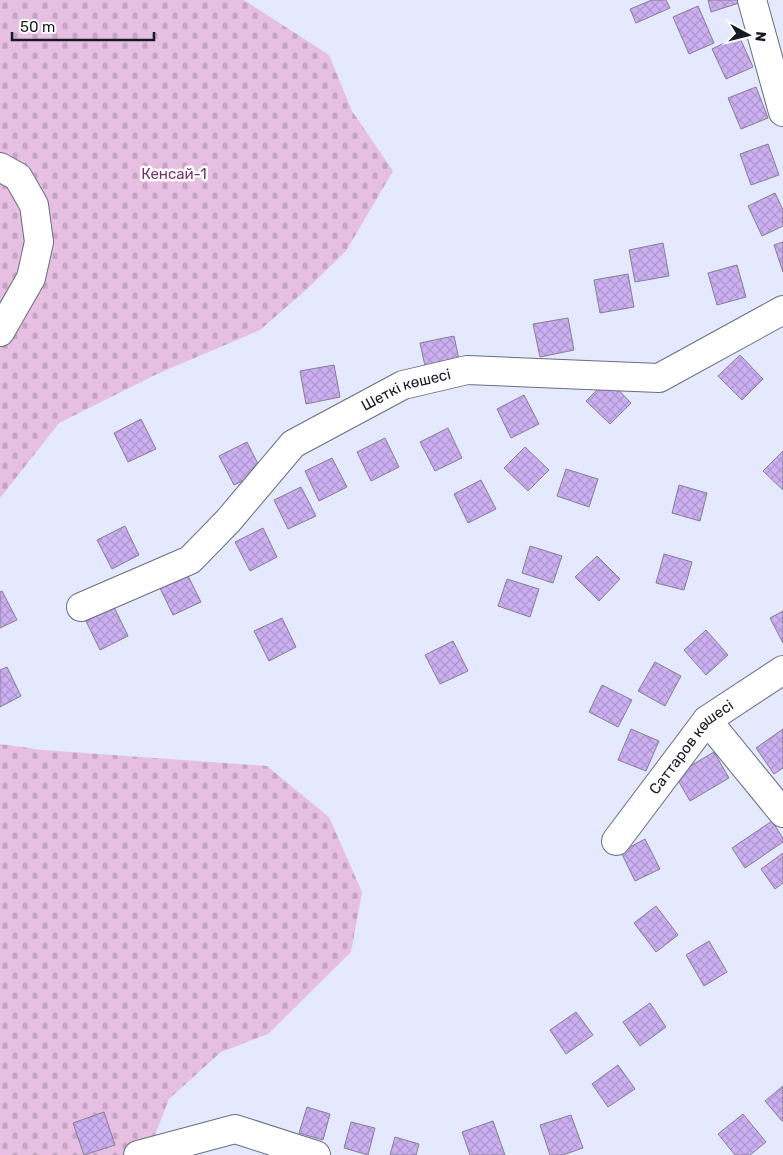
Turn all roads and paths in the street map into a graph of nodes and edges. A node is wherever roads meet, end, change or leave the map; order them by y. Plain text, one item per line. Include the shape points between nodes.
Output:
1 (752, 0) edge
2 (783, 112) edge
3 (0, 167) edge
4 (783, 310) edge
5 (0, 332) edge
6 (82, 606) dead end
7 (783, 670) edge
8 (707, 720) junction
9 (783, 813) edge
10 (616, 841) dead end
11 (138, 1155) edge
12 (316, 1155) edge

1 - 2 street
3 - 5 street via 18,177 34,205 39,242 31,278
4 - 6 street, Шеткі көшесі via 659,378 467,370 404,385 293,444 228,521 190,560
7 - 8 street, Саттаров көшесі
8 - 9 street
8 - 10 street, Саттаров көшесі
11 - 12 street via 235,1129

